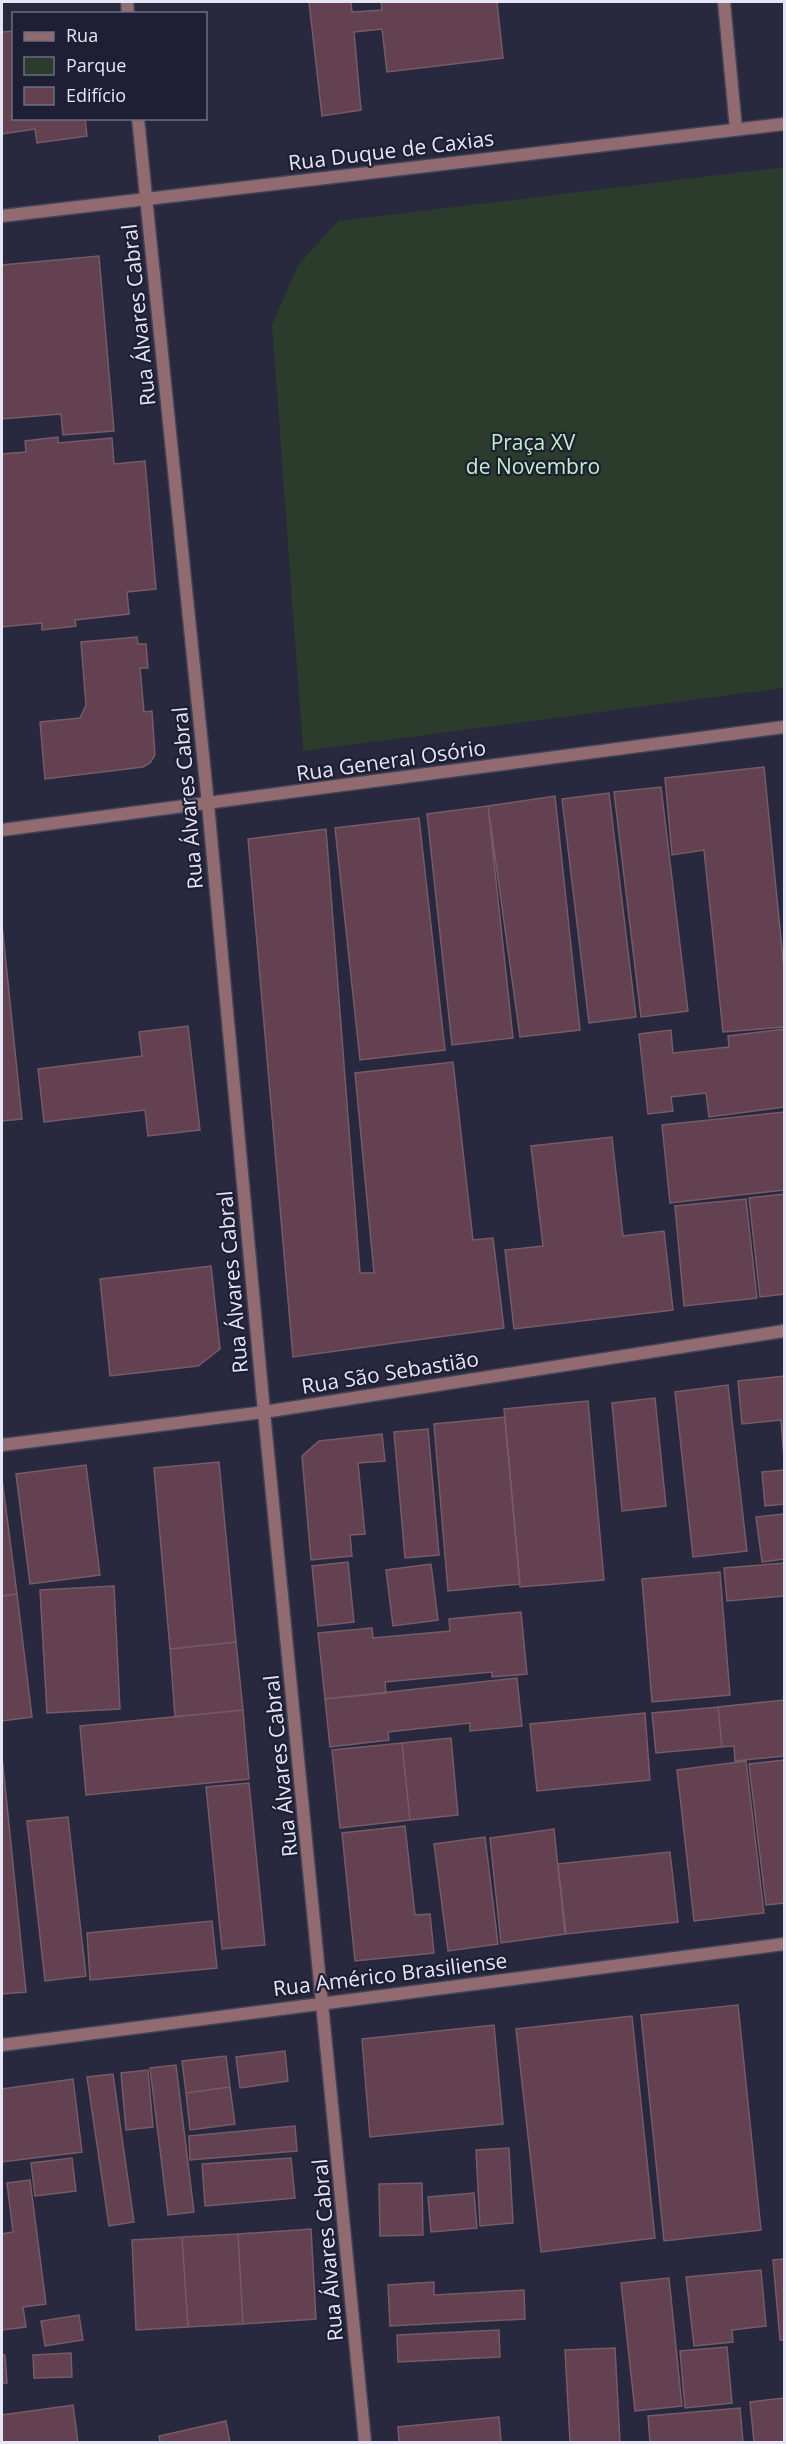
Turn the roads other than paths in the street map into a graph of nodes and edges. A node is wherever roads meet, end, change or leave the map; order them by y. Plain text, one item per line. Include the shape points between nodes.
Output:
1 (724, 2) edge
2 (138, 120) edge
3 (784, 124) edge
4 (736, 129) junction
5 (146, 197) junction
6 (2, 216) edge
7 (784, 727) edge
8 (208, 804) junction
9 (2, 830) edge
10 (784, 1331) edge
11 (264, 1412) junction
12 (2, 1445) edge
13 (784, 1944) edge
14 (323, 2002) junction
15 (2, 2045) edge
16 (365, 2442) edge

1 - 4 street
2 - 5 street, Rua Álvares Cabral
3 - 4 street, Rua Duque de Caxias
4 - 5 street, Rua Duque de Caxias
5 - 6 street, Rua Duque de Caxias
5 - 8 street, Rua Álvares Cabral
7 - 8 street, Rua General Osório
8 - 9 street, Rua General Osório
8 - 11 street, Rua Álvares Cabral
10 - 11 street, Rua São Sebastião
11 - 12 street, Rua São Sebastião
11 - 14 street, Rua Álvares Cabral
13 - 14 street, Rua Américo Brasiliense
14 - 15 street, Rua Américo Brasiliense
14 - 16 street, Rua Álvares Cabral

